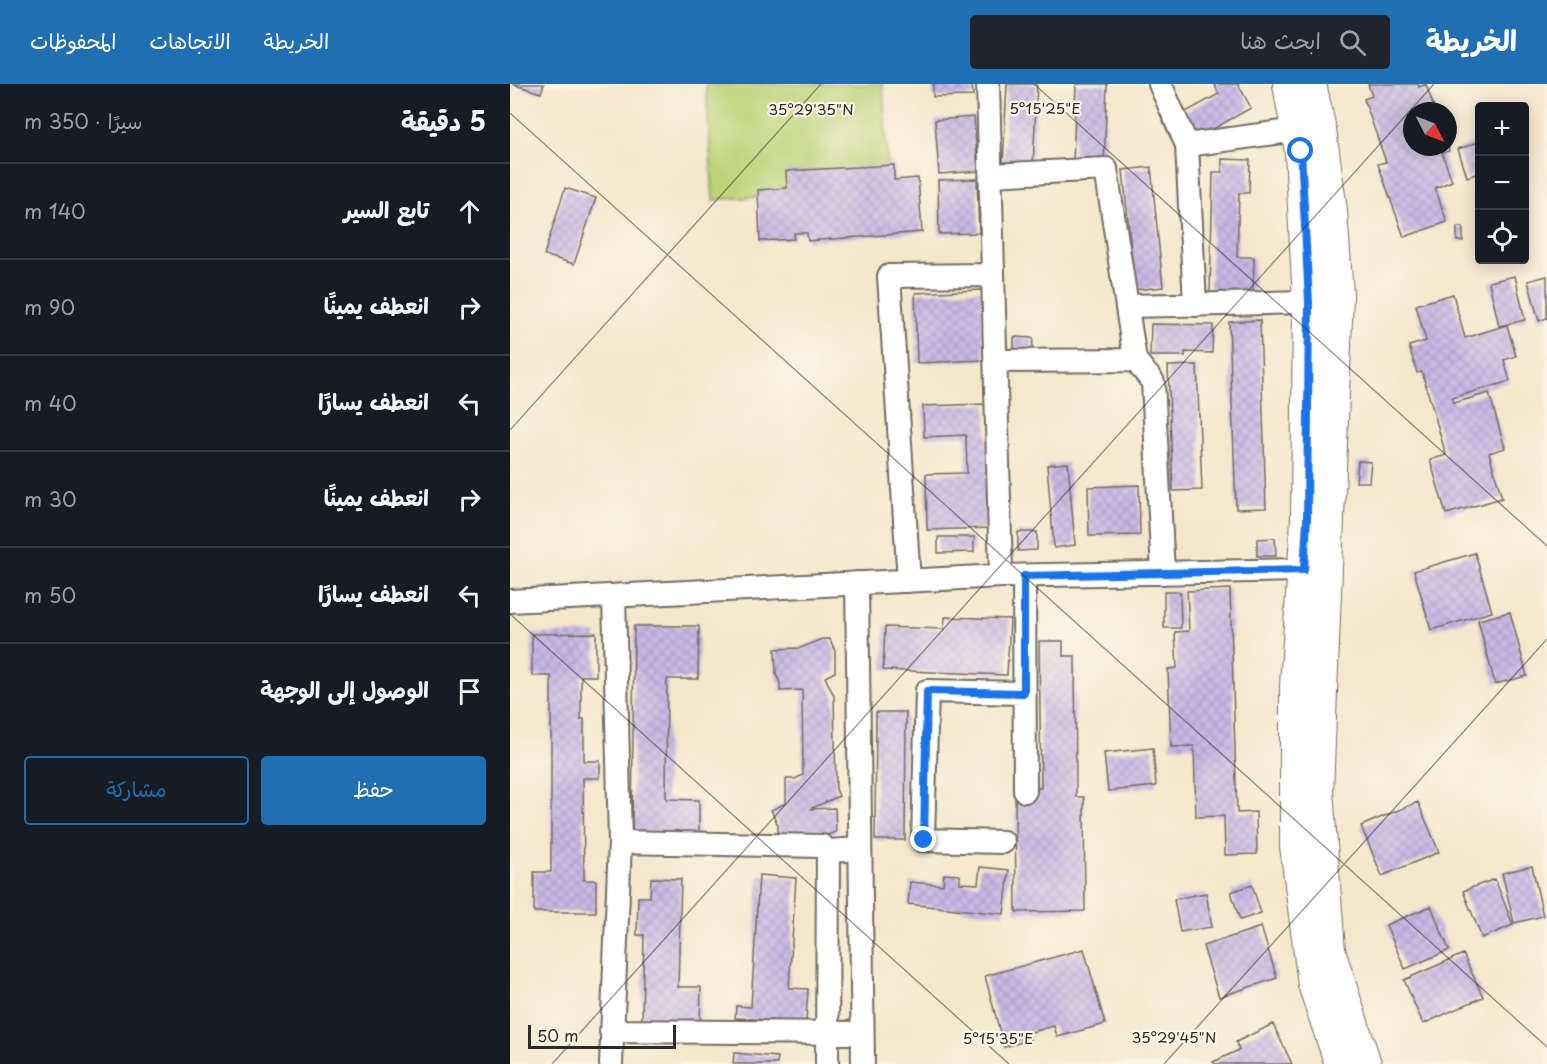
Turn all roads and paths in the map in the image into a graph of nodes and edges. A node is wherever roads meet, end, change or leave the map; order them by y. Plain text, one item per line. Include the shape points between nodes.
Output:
1 (988, 84) edge
2 (1160, 84) edge
3 (1289, 84) edge
4 (1310, 84) edge
5 (1297, 130) junction
6 (1187, 146) junction
7 (990, 175) junction
8 (993, 275) junction
9 (1323, 298) junction
10 (1195, 305) junction
11 (1127, 306) junction
12 (1135, 360) junction
13 (995, 361) junction
14 (1315, 569) junction
15 (1163, 573) junction
16 (1001, 576) junction
17 (1024, 576) junction
18 (909, 581) junction
19 (856, 583) junction
20 (614, 596) junction
21 (510, 601) edge
22 (1024, 693) junction
23 (1025, 791) dead end
24 (620, 842) junction
25 (1003, 842) dead end
26 (859, 849) junction
27 (828, 850) junction
28 (611, 1031) junction
29 (827, 1033) junction
30 (862, 1033) junction
31 (611, 1064) edge
32 (827, 1064) edge
33 (863, 1064) edge
34 (1341, 1064) edge
35 (1365, 1064) edge

1 - 7 street
2 - 6 street
3 - 5 main road
4 - 9 main road via 1331,211
5 - 6 street
5 - 9 main road
6 - 10 street
7 - 8 street
7 - 11 street via 1106,169
8 - 13 street
8 - 18 street via 889,276
9 - 10 street
9 - 14 main road via 1307,520
10 - 11 street
11 - 12 street
12 - 13 street
12 - 15 street via 1153,382
13 - 16 street
14 - 15 street
14 - 34 main road via 1296,685 1296,846 1314,984
14 - 35 main road via 1317,791 1329,951
15 - 17 street
16 - 17 street
16 - 18 street
17 - 22 street
18 - 19 street
19 - 20 street
19 - 26 street
20 - 21 street
20 - 24 street
22 - 23 street
22 - 25 street via 927,691 924,840
24 - 27 street via 822,846
24 - 28 street
26 - 27 street
26 - 30 street
27 - 29 street
28 - 29 street
28 - 31 street
29 - 30 street
29 - 32 street
30 - 33 street

